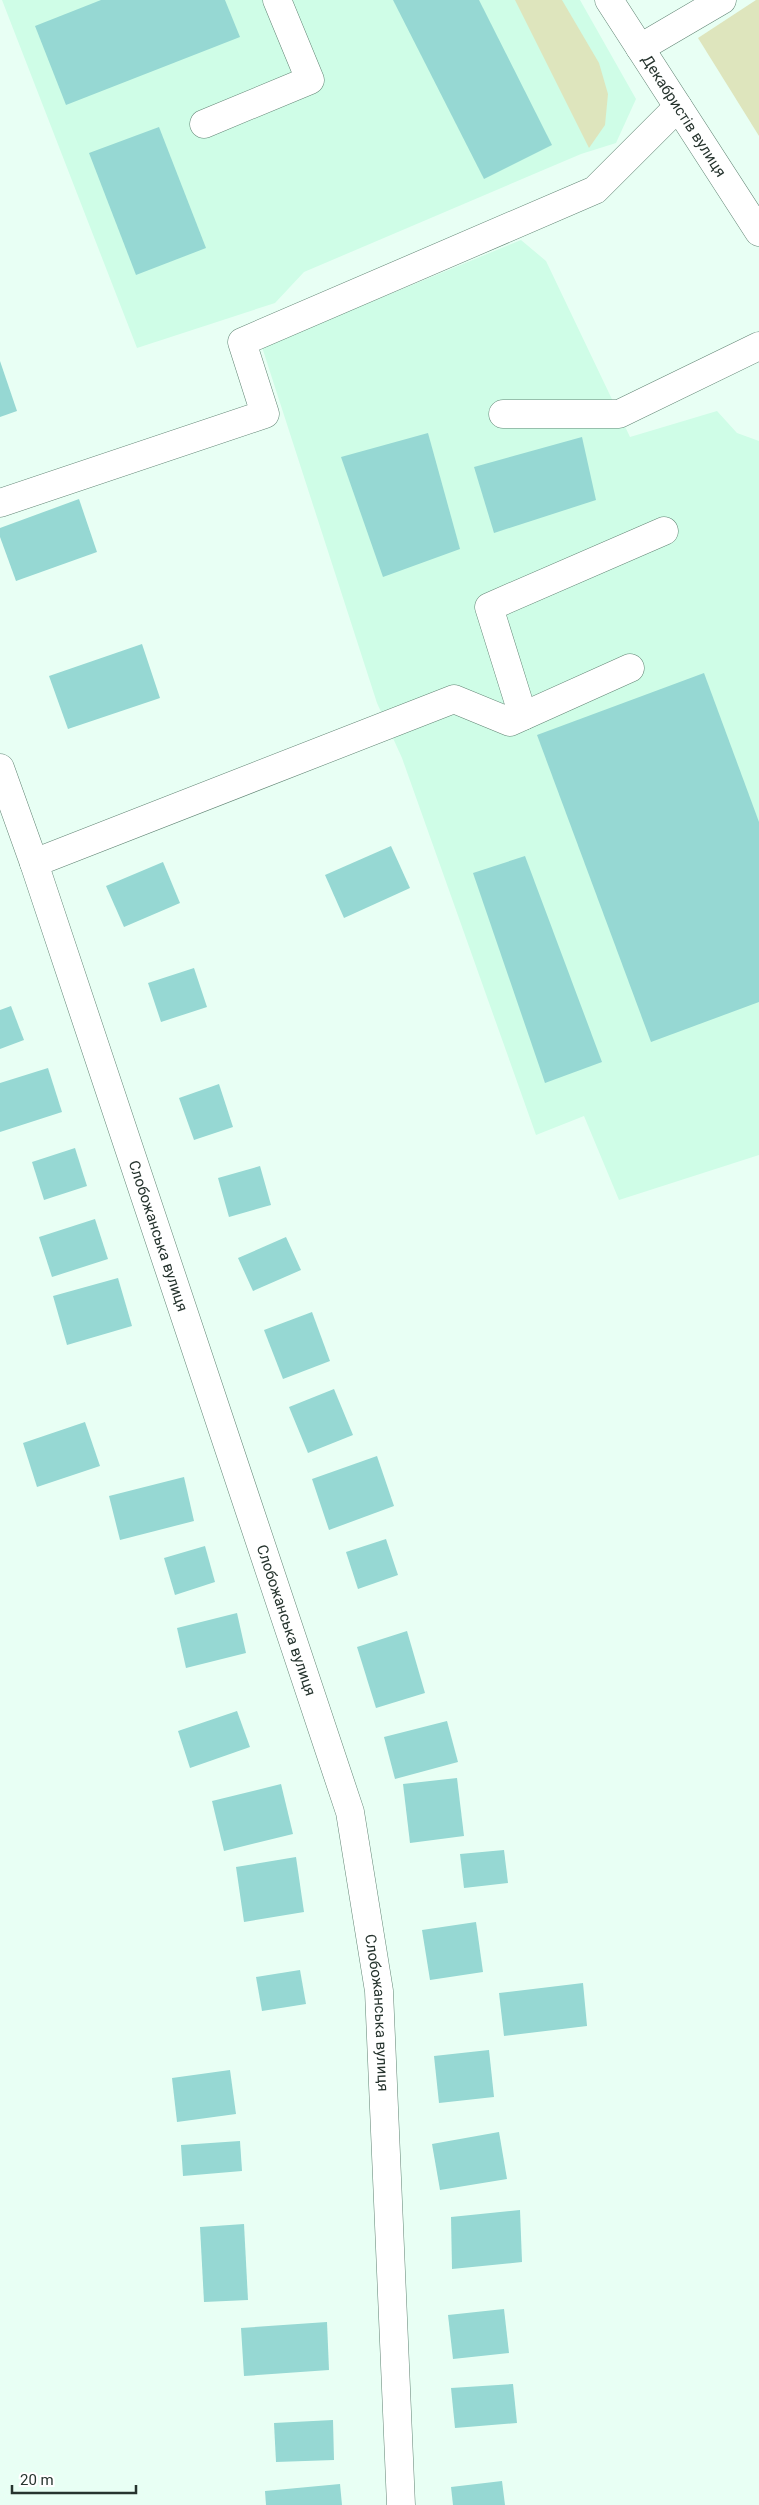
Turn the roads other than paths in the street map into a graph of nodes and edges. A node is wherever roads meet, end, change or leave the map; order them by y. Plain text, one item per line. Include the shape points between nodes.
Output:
1 (277, 0) edge
2 (609, 0) edge
3 (722, 0) edge
4 (640, 48) junction
5 (678, 108) junction
6 (204, 124) dead end
7 (759, 232) edge
8 (759, 346) edge
9 (503, 414) dead end
10 (0, 503) edge
11 (664, 531) dead end
12 (630, 668) dead end
13 (522, 716) junction
14 (3, 784) edge
15 (34, 863) junction
16 (401, 2505) edge

1 - 6 street via 310,80
2 - 4 street, Декабристів вулиця
3 - 4 street
4 - 5 street, Декабристів вулиця
5 - 7 street, Декабристів вулиця
5 - 10 street via 595,190 242,342 264,414
8 - 9 street via 619,414
11 - 13 street via 489,607
12 - 13 street
13 - 15 street via 510,722 454,698
14 - 15 street, Слобожанська вулиця
15 - 16 street, Слобожанська вулиця via 350,1812 379,1990

